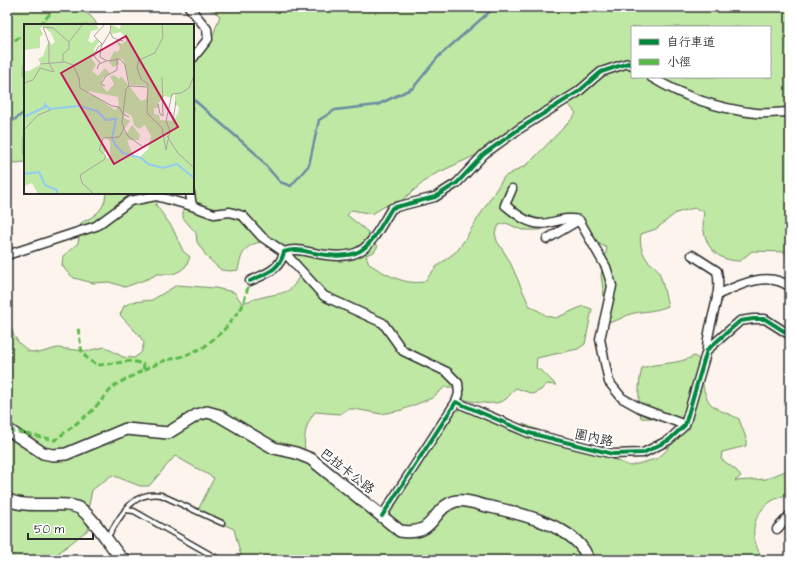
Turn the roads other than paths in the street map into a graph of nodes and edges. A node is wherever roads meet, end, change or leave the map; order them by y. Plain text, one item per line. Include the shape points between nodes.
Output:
1 (189, 7) edge
2 (194, 57) edge
3 (631, 64) edge
4 (653, 78) edge
5 (790, 112) edge
6 (512, 189) dead end
7 (190, 194) edge
8 (192, 206) junction
9 (579, 220) junction
10 (547, 239) dead end
11 (284, 252) junction
12 (7, 255) edge
13 (692, 255) dead end
14 (250, 281) dead end
15 (790, 287) edge
16 (717, 295) junction
17 (790, 335) edge
18 (707, 350) junction
19 (456, 402) junction
20 (685, 425) junction
21 (7, 429) edge
22 (7, 499) edge
23 (125, 510) junction
24 (790, 515) edge
25 (382, 516) junction
26 (222, 523) dead end
27 (777, 529) dead end
28 (106, 540) junction
29 (126, 560) edge
30 (220, 560) edge
31 (588, 560) edge

1 - 2 street via 207,29 208,39
3 - 11 street via 628,62 601,72 578,92 484,154 457,183 435,197 392,208 371,243 358,253 336,257 293,249
4 - 5 street via 701,101 756,113
6 - 9 street via 505,205 524,220 545,224 570,218
7 - 8 street
8 - 11 street via 214,214 230,212 243,216 262,237
8 - 12 street via 156,196 130,200 96,226
9 - 10 street
9 - 20 street via 606,266 612,286 600,339 609,382 622,398 640,408
11 - 14 street via 282,261 276,269
11 - 19 street via 324,296 383,323 402,351 447,372 458,383 459,394
13 - 16 street via 717,271
15 - 16 street via 772,280 747,281
16 - 18 street
17 - 18 street via 765,319 740,321
18 - 20 street
19 - 20 street, 圍內路 via 529,433 613,454 642,453 669,440
19 - 25 street
21 - 25 main road, 巴拉卡公路 via 42,453 66,454 126,429 168,433 197,415 207,412 218,415 274,448 311,459
22 - 28 main road via 29,505 69,505 82,509
23 - 26 lane via 140,496 151,494
23 - 28 lane
23 - 30 lane via 134,511
24 - 27 street
25 - 31 main road, 巴拉卡公路 via 400,531 414,533 426,528 443,509 456,501 468,502 514,512 552,525 586,552
28 - 29 main road via 121,558

